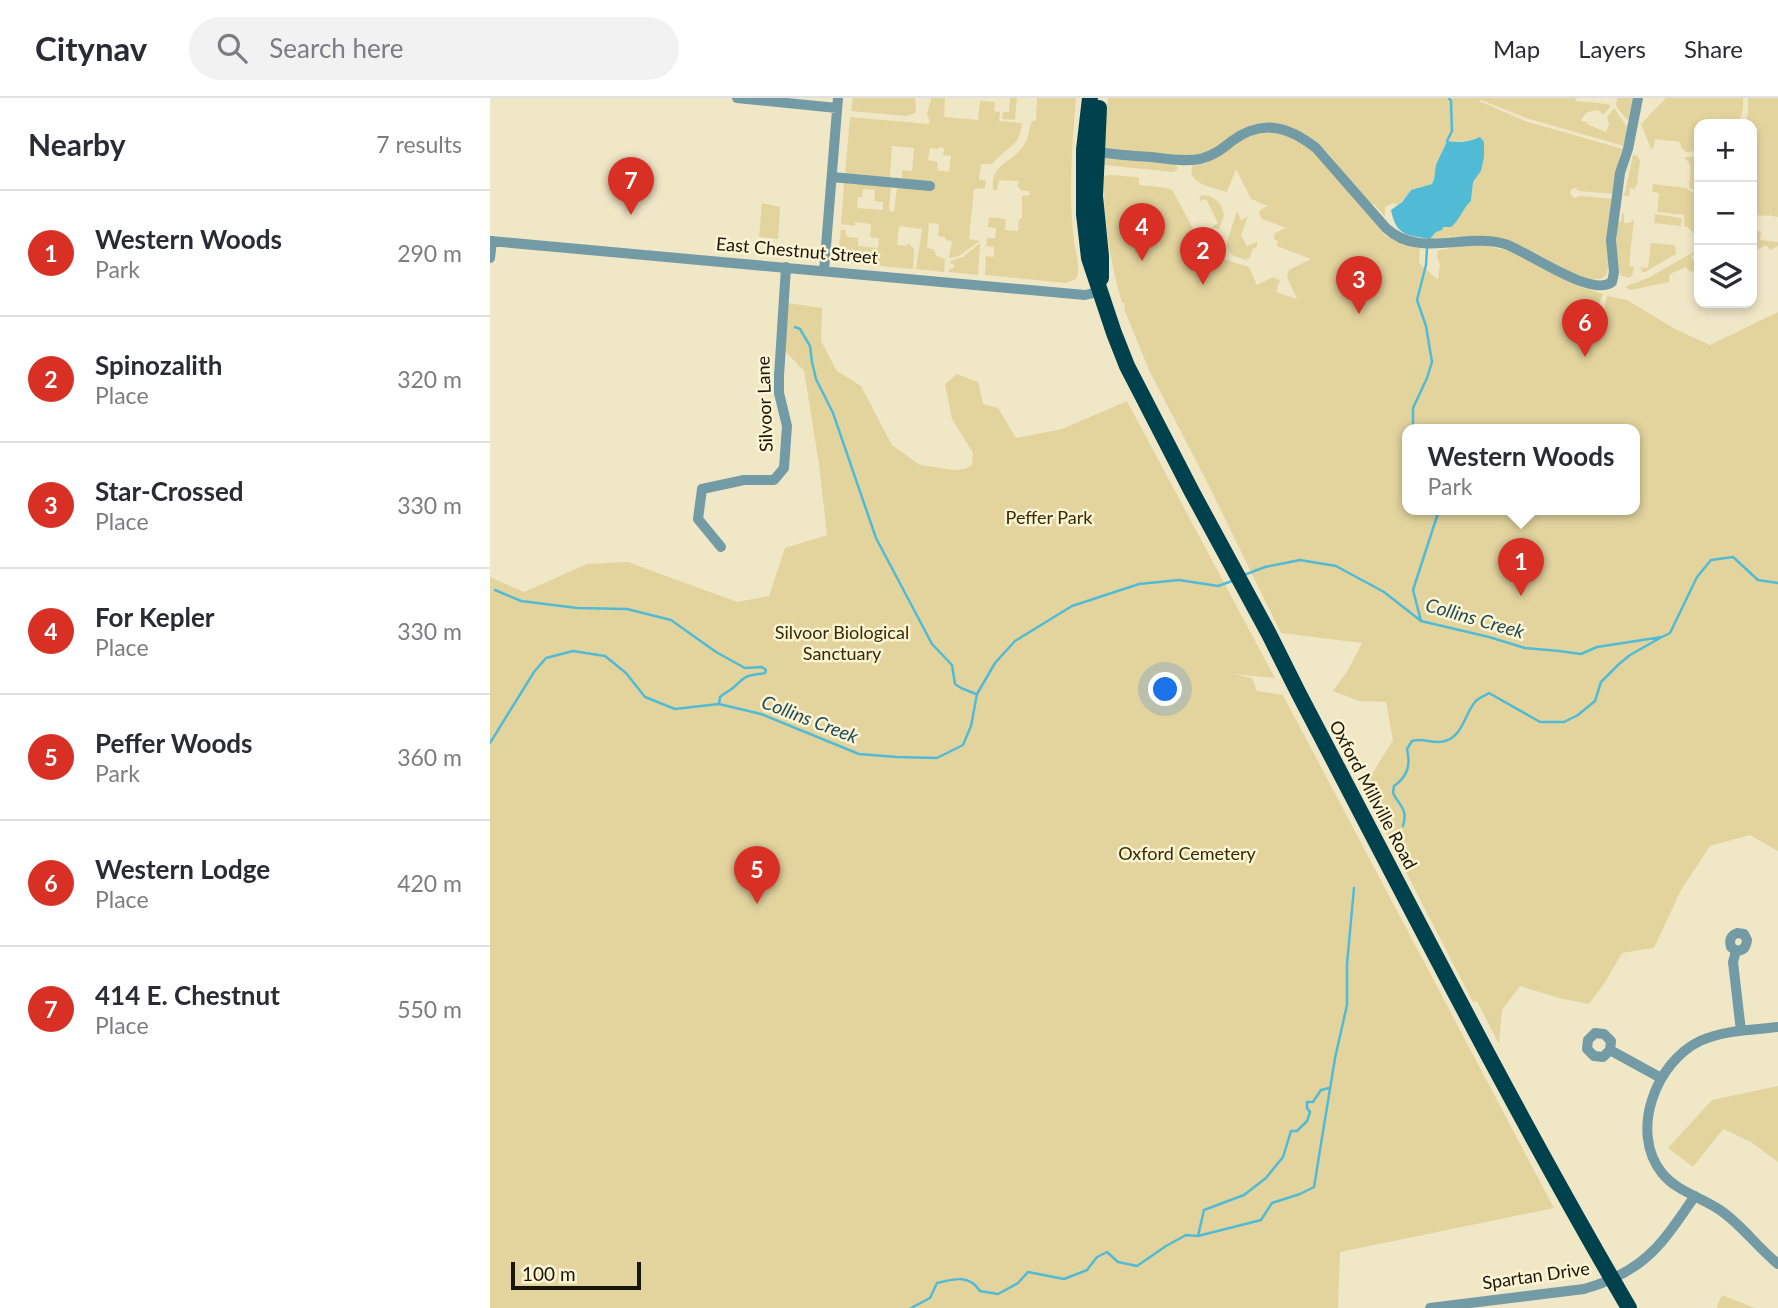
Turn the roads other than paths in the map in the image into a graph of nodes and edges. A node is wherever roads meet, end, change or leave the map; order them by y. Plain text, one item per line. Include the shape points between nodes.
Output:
1 (737, 98) edge
2 (1090, 98) edge
3 (1100, 98) edge
4 (1638, 98) edge
5 (838, 103) edge
6 (1090, 151) junction
7 (832, 177) junction
8 (930, 186) dead end
9 (491, 241) edge
10 (490, 258) edge
11 (786, 267) junction
12 (824, 271) junction
13 (1101, 291) junction
14 (721, 547) dead end
15 (1736, 951) dead end
16 (1778, 1027) edge
17 (1741, 1031) junction
18 (1610, 1050) dead end
19 (1661, 1078) junction
20 (1695, 1196) junction
21 (1778, 1264) edge
22 (1612, 1279) junction
23 (1430, 1308) edge
24 (1629, 1308) edge

1 - 5 street
2 - 6 highway
3 - 6 highway
4 - 6 street via 1620,173 1611,240 1612,282 1599,287 1495,242 1416,243 1399,238 1325,156 1307,141 1274,128 1247,131 1201,159
5 - 7 street
6 - 13 highway, Oxford Millville Road via 1084,203 1086,236
7 - 8 street
7 - 12 street
9 - 10 street
9 - 11 street, East Chestnut Street
11 - 12 street, East Chestnut Street
11 - 14 street, Silvoor Lane via 779,376 787,426 784,468 774,480 744,480 702,489 698,519
12 - 13 street, East Chestnut Street via 1085,295
13 - 22 highway, Oxford Millville Road via 1127,366 1494,1069
15 - 17 street via 1733,962
16 - 17 street
17 - 19 street via 1697,1042
18 - 19 street
19 - 20 street via 1650,1102 1650,1153 1662,1173
20 - 21 street via 1736,1222
20 - 22 street, Spartan Drive via 1654,1251
22 - 23 street, Spartan Drive via 1584,1289
22 - 24 highway, Oxford Millville Road

